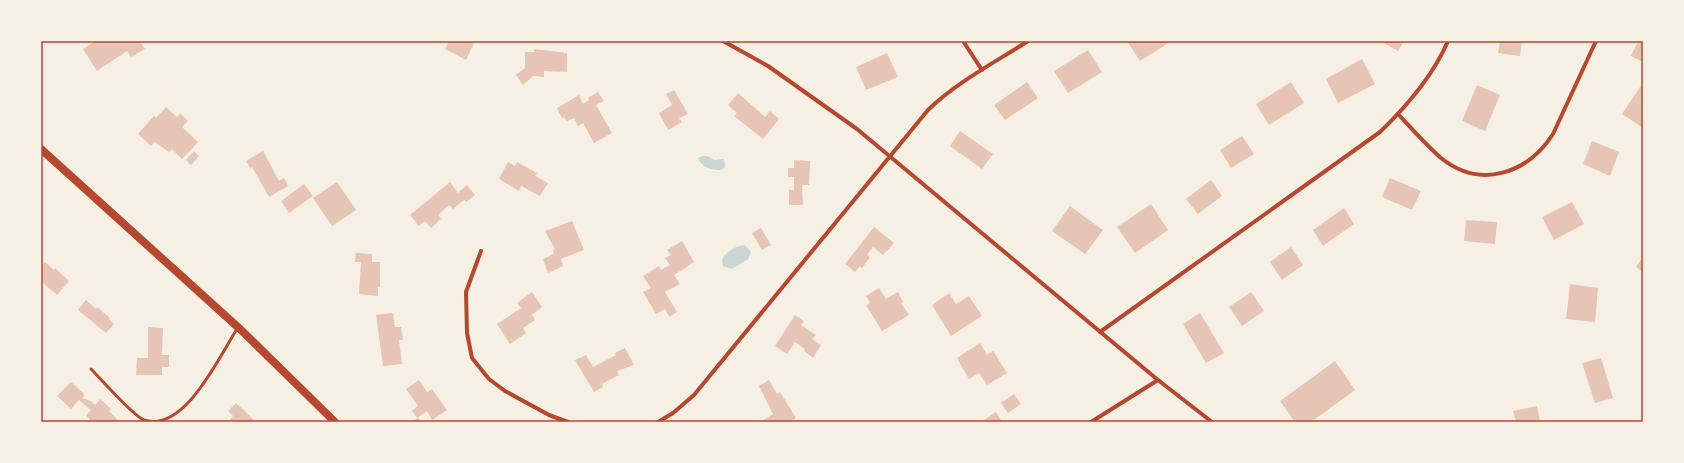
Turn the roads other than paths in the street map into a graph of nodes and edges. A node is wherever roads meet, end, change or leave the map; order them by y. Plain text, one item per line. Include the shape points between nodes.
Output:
1 (723, 41) edge
2 (963, 41) edge
3 (1028, 41) edge
4 (1448, 41) edge
5 (1596, 41) edge
6 (982, 70) junction
7 (1398, 114) junction
8 (41, 149) edge
9 (891, 157) junction
10 (481, 251) dead end
11 (238, 327) junction
12 (1100, 332) junction
13 (91, 369) dead end
14 (1158, 380) junction
15 (333, 421) edge
16 (568, 422) edge
17 (658, 422) edge
18 (1091, 422) edge
19 (1212, 422) edge

1 - 9 street via 768,66 857,129
2 - 6 street
3 - 6 street
4 - 7 street via 1432,70
5 - 7 street via 1553,134 1532,160 1517,168 1485,174 1468,172 1454,166 1441,158
6 - 9 street via 943,96 928,110
7 - 12 street via 1380,132
8 - 11 main road
9 - 12 street
9 - 17 street via 694,395
10 - 16 street via 466,292 467,333 472,358 488,378 505,391 549,415
11 - 13 lane via 200,388 182,408 170,417 157,421 143,420
11 - 15 main road
12 - 14 street
14 - 18 street
14 - 19 street

